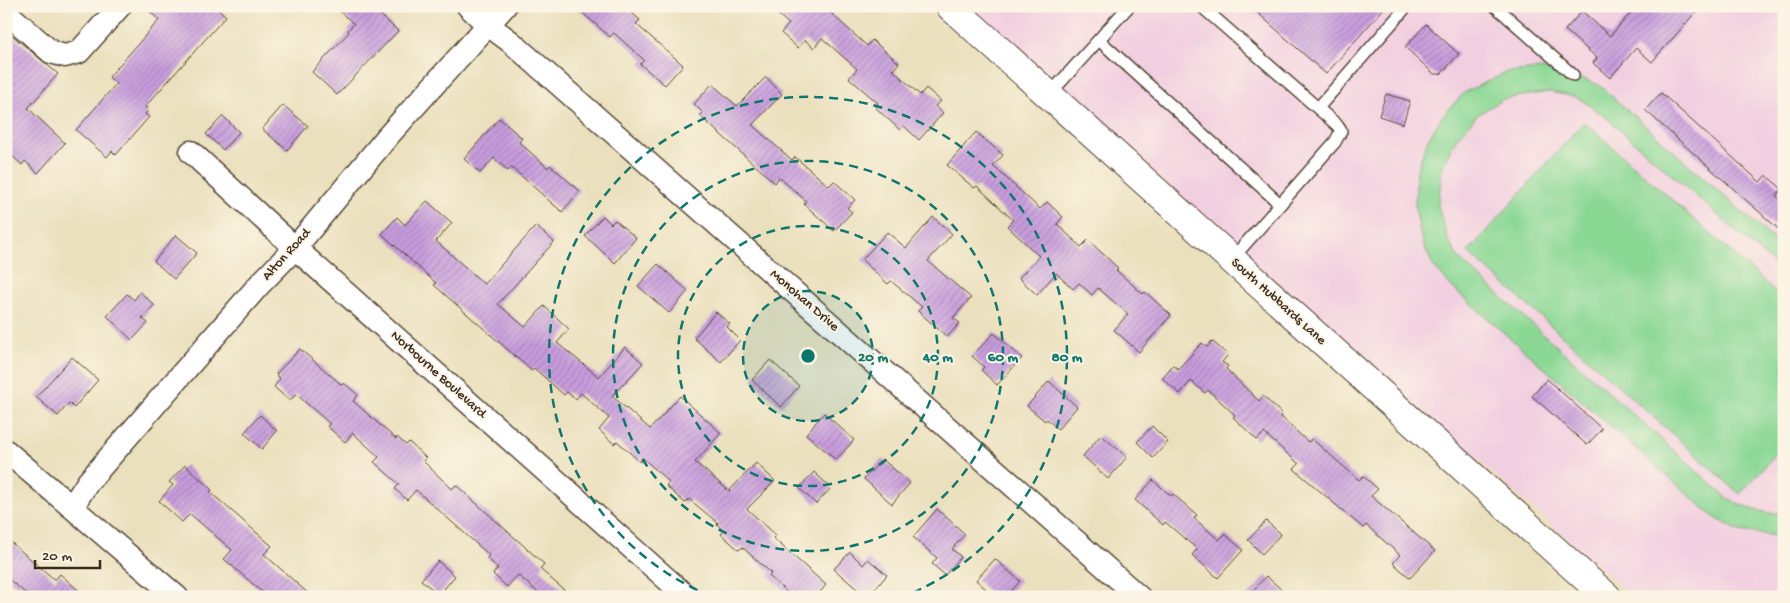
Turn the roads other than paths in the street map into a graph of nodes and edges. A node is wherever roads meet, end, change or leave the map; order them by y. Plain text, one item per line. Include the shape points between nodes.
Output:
1 (120, 6) edge
2 (468, 6) edge
3 (505, 6) edge
4 (950, 6) edge
5 (1129, 6) edge
6 (1201, 6) edge
7 (1407, 6) edge
8 (1495, 6) edge
9 (6, 12) edge
10 (488, 25) junction
11 (1099, 40) junction
12 (1573, 75) dead end
13 (1049, 95) junction
14 (1318, 108) junction
15 (191, 152) dead end
16 (1280, 204) junction
17 (295, 248) junction
18 (1232, 260) junction
19 (6, 451) edge
20 (72, 507) junction
21 (177, 597) edge
22 (687, 597) edge
23 (1138, 597) edge
24 (1607, 597) edge

1 - 9 street via 79,52 65,56 51,52
2 - 10 street, Monohan Drive
3 - 10 street, Alton Road
4 - 13 street, South Hubbards Lane
5 - 11 lane
6 - 14 lane
7 - 14 lane
8 - 12 lane
10 - 17 street, Alton Road via 388,136
10 - 23 street, Monohan Drive
11 - 13 lane
11 - 16 lane
13 - 18 street, South Hubbards Lane
14 - 16 lane via 1339,128 1340,135
15 - 17 street, Norbourne Boulevard
16 - 18 lane
17 - 20 street, Alton Road via 88,482
17 - 22 street, Norbourne Boulevard
18 - 24 street, South Hubbards Lane
19 - 20 street
20 - 21 street

